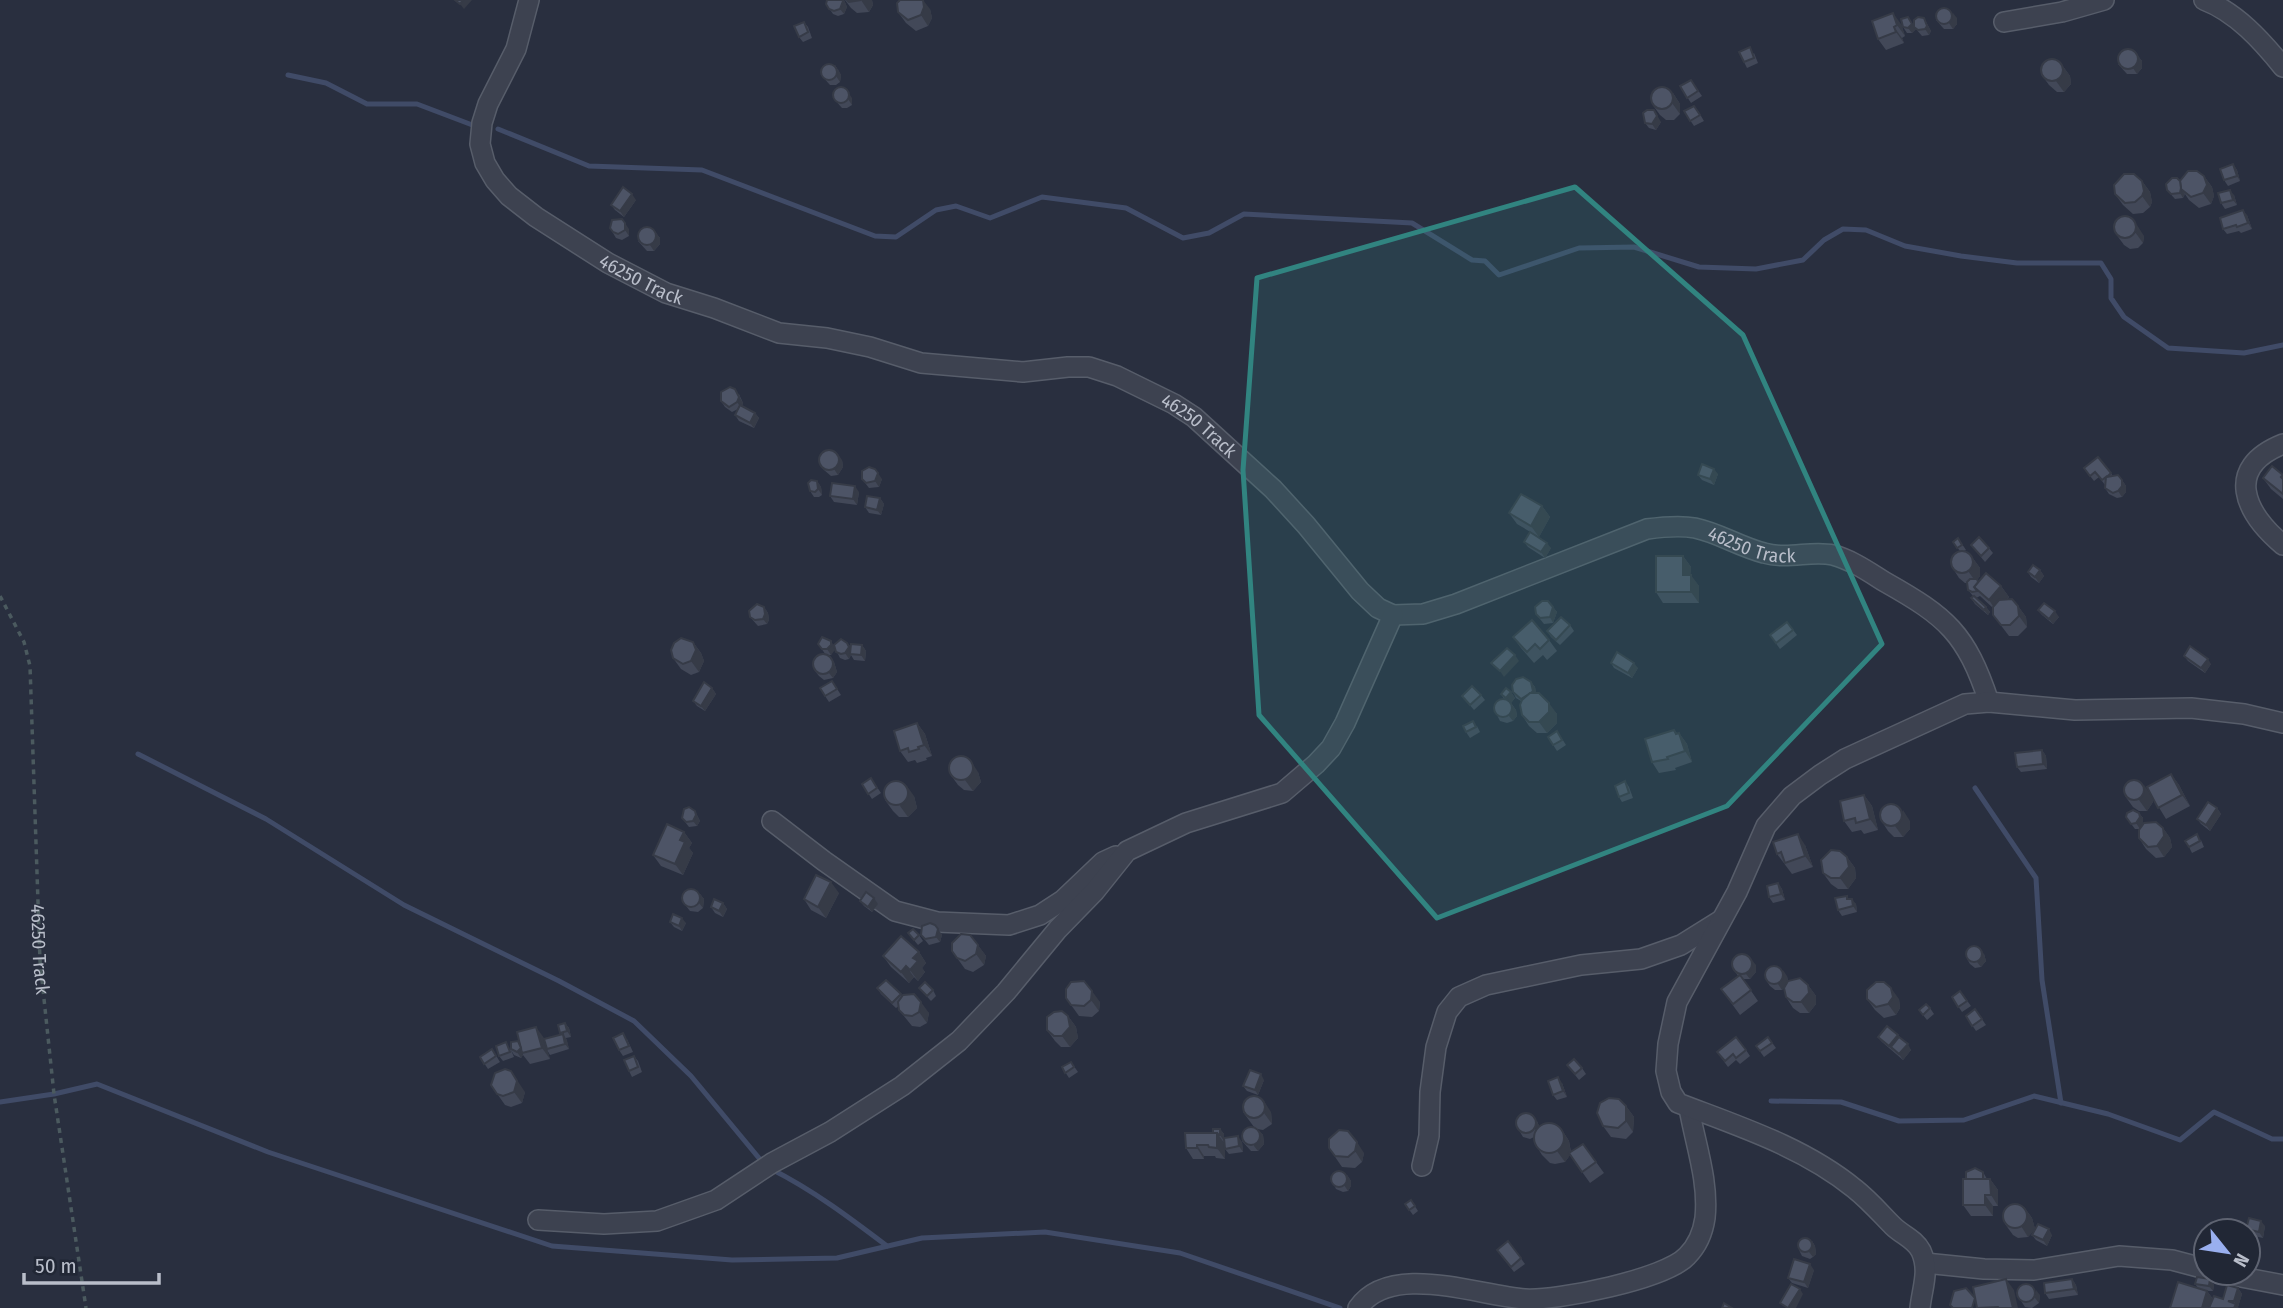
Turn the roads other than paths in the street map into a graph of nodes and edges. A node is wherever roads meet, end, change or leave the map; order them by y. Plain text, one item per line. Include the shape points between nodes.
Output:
1 (528, 0) edge
2 (2104, 0) edge
3 (2204, 0) edge
4 (2004, 22) dead end
5 (2283, 67) edge
6 (2283, 444) edge
7 (2283, 545) edge
8 (1393, 615) junction
9 (1989, 702) junction
10 (2283, 723) edge
11 (772, 821) dead end
12 (1127, 850) junction
13 (1722, 919) junction
14 (1689, 1108) junction
15 (1422, 1166) dead end
16 (538, 1220) dead end
17 (1925, 1264) junction
18 (2192, 1265) edge
19 (2262, 1281) edge
20 (2283, 1285) edge
21 (1358, 1308) edge
22 (1920, 1308) edge

1 - 8 street, 46250 Track via 510,63 488,104 480,144 495,180 536,216 666,293 779,333 827,338 940,366 1023,372 1089,367 1117,376 1194,417 1273,489 1360,591
2 - 4 street
3 - 5 street via 2220,6
6 - 7 street via 2252,465 2244,490 2251,509
8 - 9 street, 46250 Track via 1423,614 1456,604 1647,529 1693,527 1768,554 1831,555 1916,599 1949,624 1966,646
8 - 12 street via 1345,723 1316,764 1282,793 1186,823
9 - 10 street via 2075,710 2201,708
9 - 13 street via 1965,704 1845,759 1792,796 1766,826
11 - 12 street via 895,911 937,922 1009,925 1040,915 1103,862
12 - 16 street via 959,1041 902,1086 830,1132 716,1200 657,1221
13 - 14 street via 1672,1018 1667,1081 1678,1103
13 - 15 street via 1681,945 1641,959 1580,965 1486,985 1459,997 1447,1012 1436,1046
14 - 17 street via 1754,1131 1839,1177 1913,1241
14 - 21 street via 1705,1218 1699,1240 1686,1257 1668,1268 1558,1298 1525,1299 1409,1284 1381,1289
17 - 18 street via 2034,1270 2119,1256
17 - 22 street
19 - 20 street

